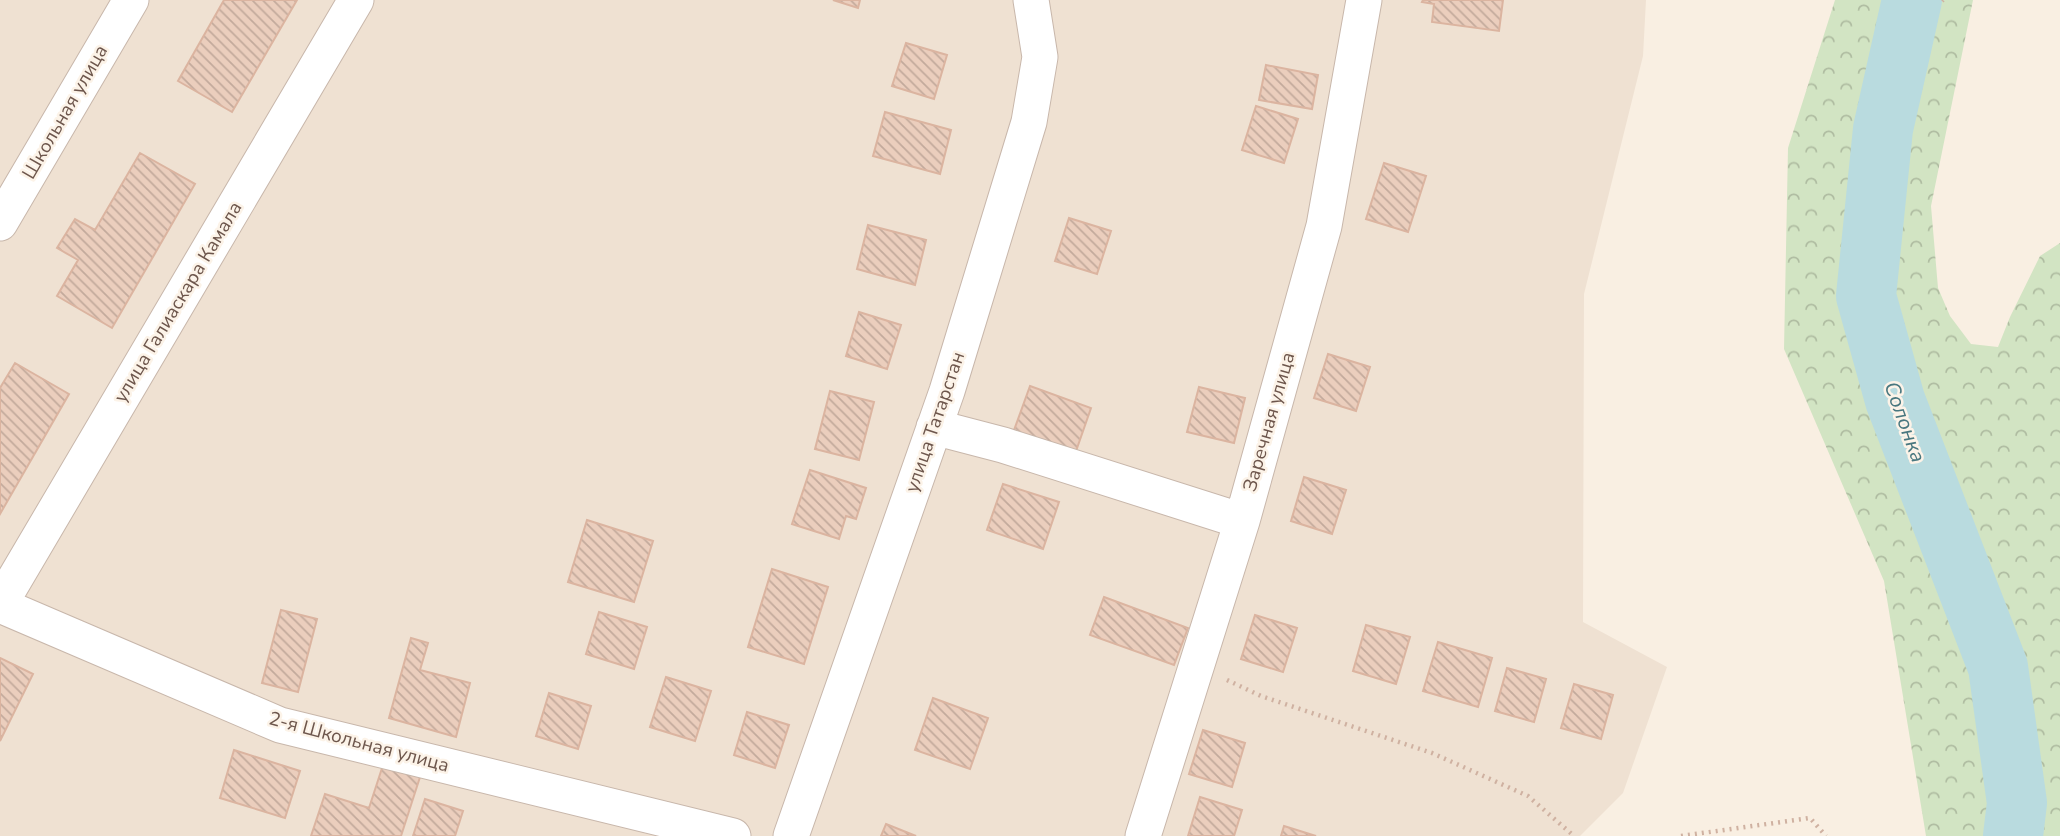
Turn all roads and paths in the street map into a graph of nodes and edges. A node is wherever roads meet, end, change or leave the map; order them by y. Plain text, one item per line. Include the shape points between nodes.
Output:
1 (131, 0) edge
2 (356, 0) edge
3 (1031, 0) edge
4 (1364, 0) edge
5 (0, 223) edge
6 (934, 427) junction
7 (1242, 521) junction
8 (0, 605) edge
9 (1196, 667) junction
10 (733, 836) edge
11 (791, 836) edge
12 (1143, 836) edge
13 (1574, 836) edge
14 (1681, 836) edge
15 (1826, 836) edge

1 - 5 street, Школьная улица
2 - 8 street, улица Галиаскара Камала
3 - 6 street, улица Татарстан via 1040,57 1029,122
4 - 7 street, Заречная улица via 1324,226
6 - 7 street
6 - 11 street, улица Татарстан
7 - 9 street, Заречная улица
8 - 10 street, 2-я Школьная улица via 280,725
9 - 12 street, Заречная улица
9 - 13 path via 1261,696 1432,753 1528,796
14 - 15 path via 1810,818

